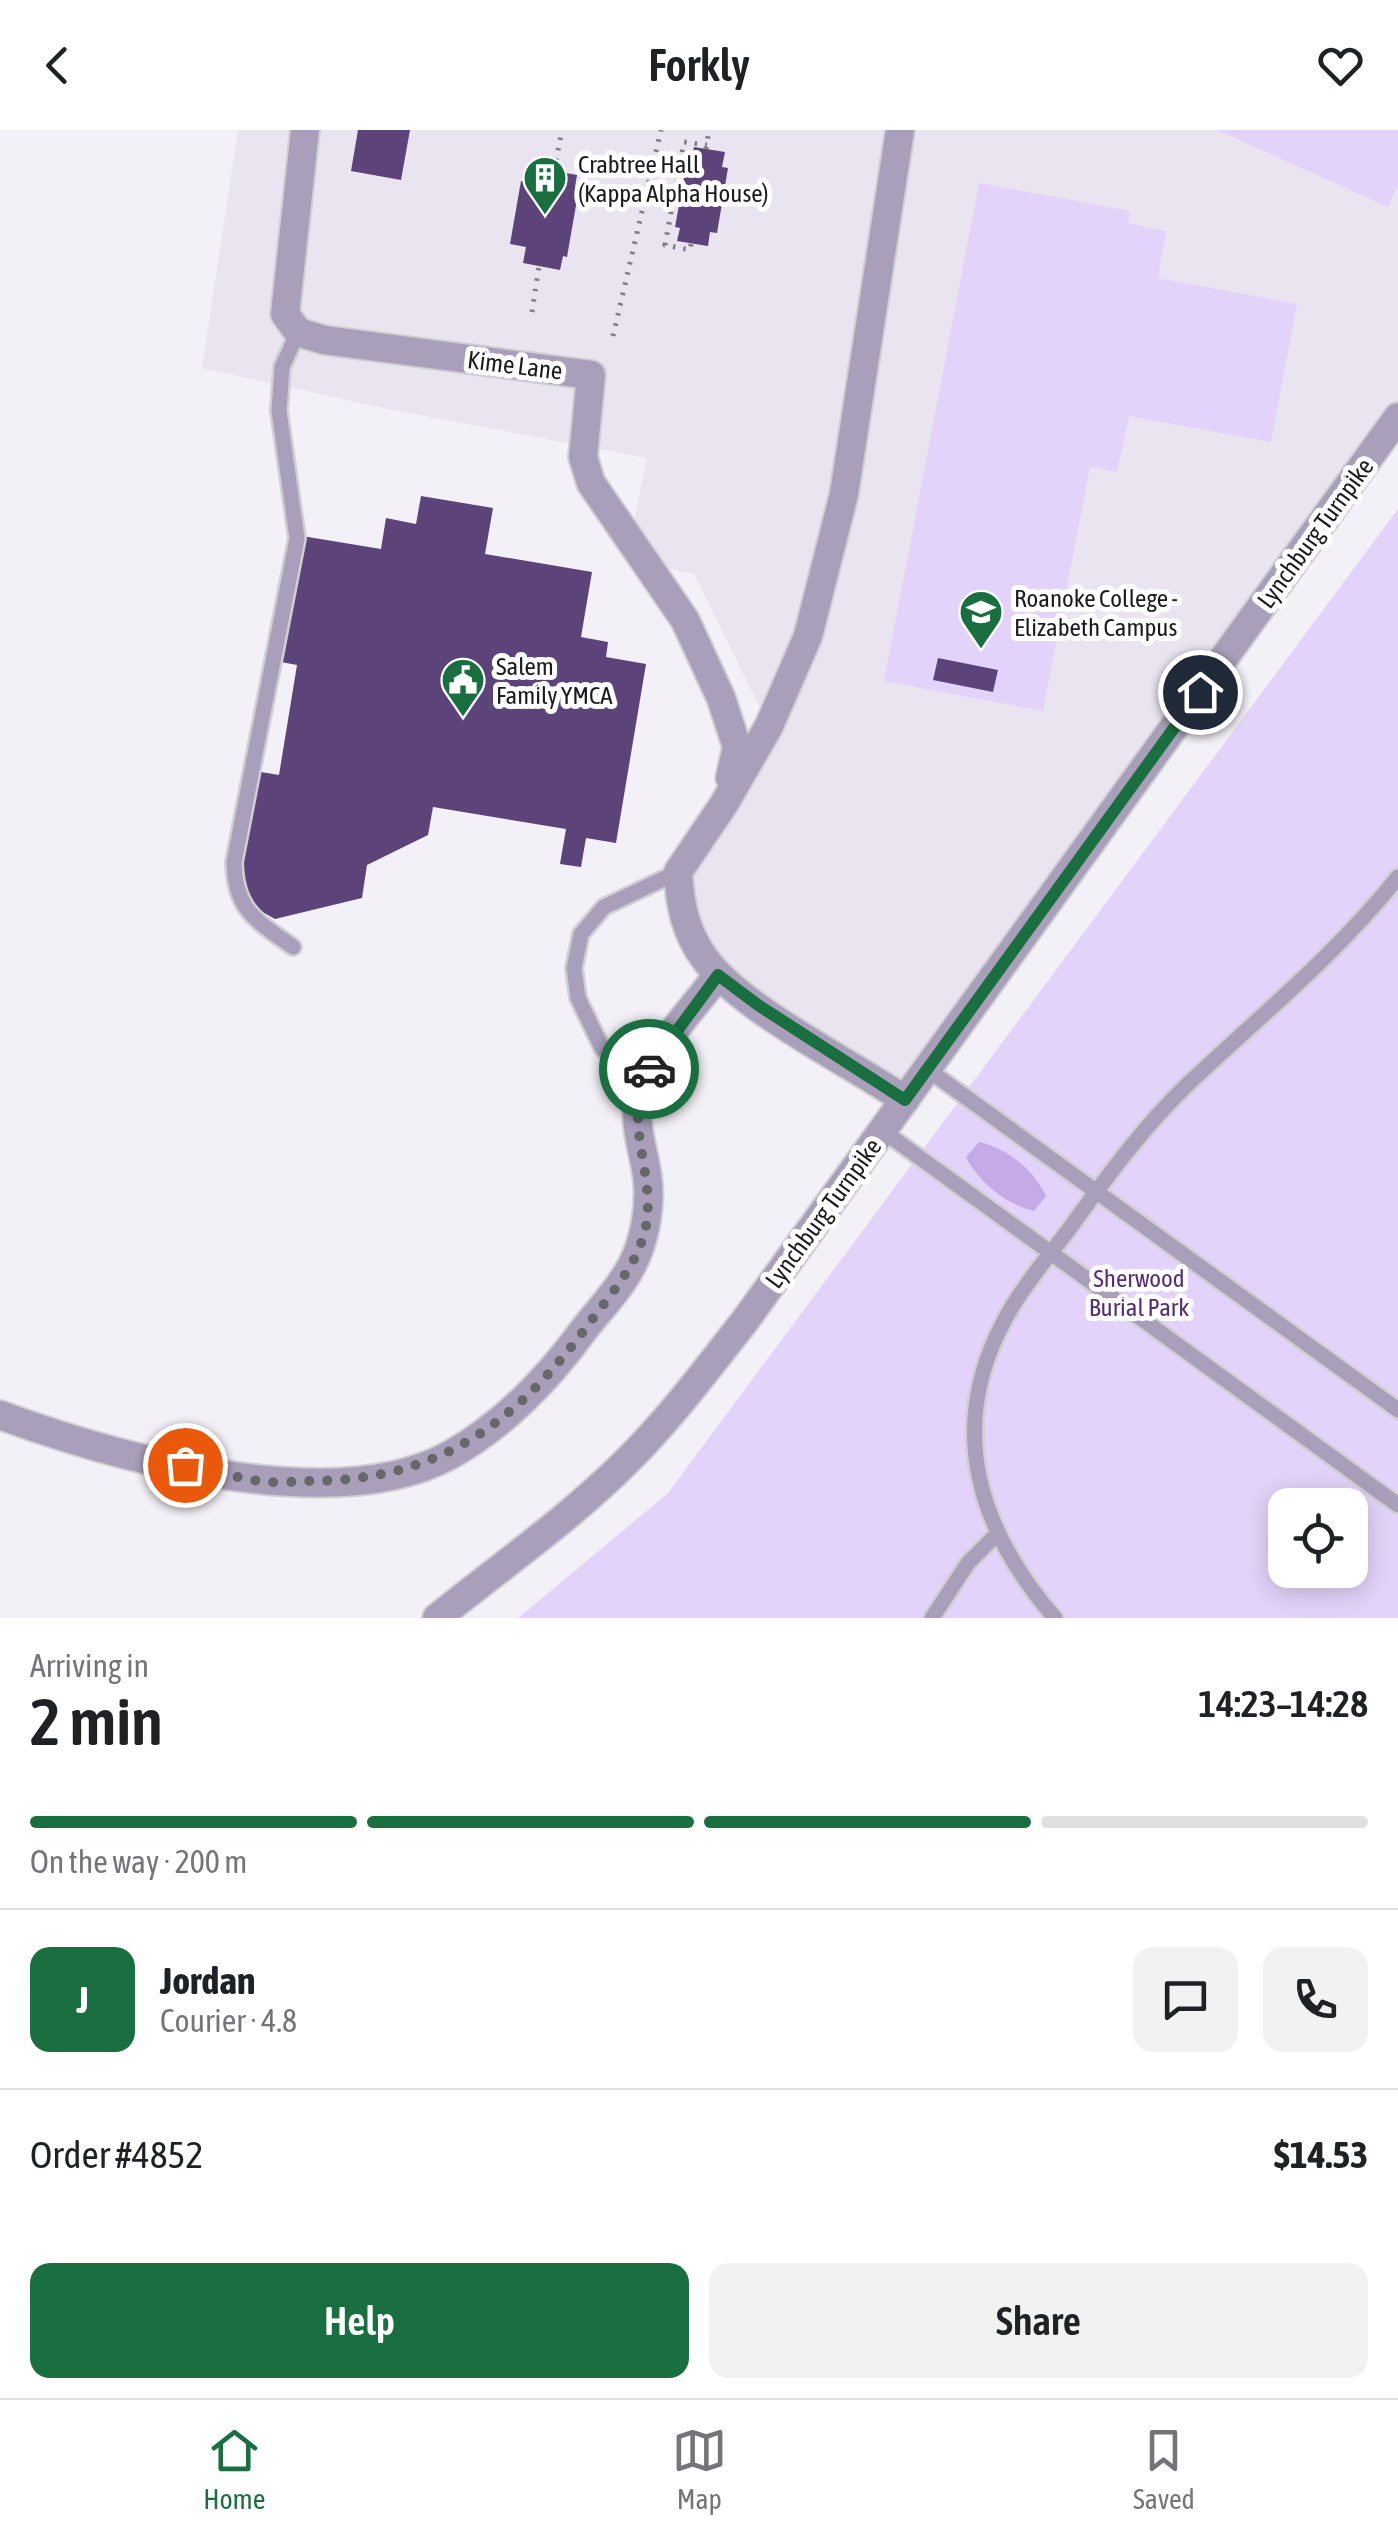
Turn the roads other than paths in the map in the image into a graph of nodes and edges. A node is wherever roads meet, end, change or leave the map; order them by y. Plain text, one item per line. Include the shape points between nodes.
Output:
1 (305, 130) edge
2 (900, 130) edge
3 (298, 332) junction
4 (1398, 417) edge
5 (724, 804) junction
6 (678, 872) junction
7 (1398, 877) edge
8 (293, 946) dead end
9 (718, 975) junction
10 (928, 1069) junction
11 (646, 1073) junction
12 (905, 1100) junction
13 (882, 1131) junction
14 (1096, 1193) junction
15 (1051, 1252) junction
16 (1398, 1410) edge
17 (0, 1414) edge
18 (1398, 1505) edge
19 (998, 1533) junction
20 (437, 1618) edge
21 (932, 1618) edge
22 (1055, 1618) edge

1 - 3 street via 285,314
2 - 5 street, Kime Lane via 826,576 769,726
3 - 5 street, Kime Lane via 590,375 584,457 591,483 685,620 721,698 737,747
3 - 8 lane via 282,368 279,411 297,538 234,862 234,885 249,915
4 - 10 street, Lynchburg Turnpike
5 - 6 street, Kime Lane
6 - 9 street via 686,925
6 - 11 lane via 604,907 581,934 574,968 578,998 602,1048 622,1067
7 - 14 lane via 1309,975 1186,1087
9 - 11 street
9 - 12 street
10 - 12 street, Lynchburg Turnpike
10 - 14 lane
11 - 17 street via 638,1102 646,1226 632,1266 552,1373 450,1455 357,1481 262,1482 69,1440
12 - 13 street, Lynchburg Turnpike
13 - 15 lane
13 - 20 street, Lynchburg Turnpike via 676,1409 590,1494
14 - 15 lane
14 - 16 lane
15 - 18 lane
15 - 19 lane via 1006,1316 979,1385 974,1462
19 - 21 lane
19 - 22 lane

